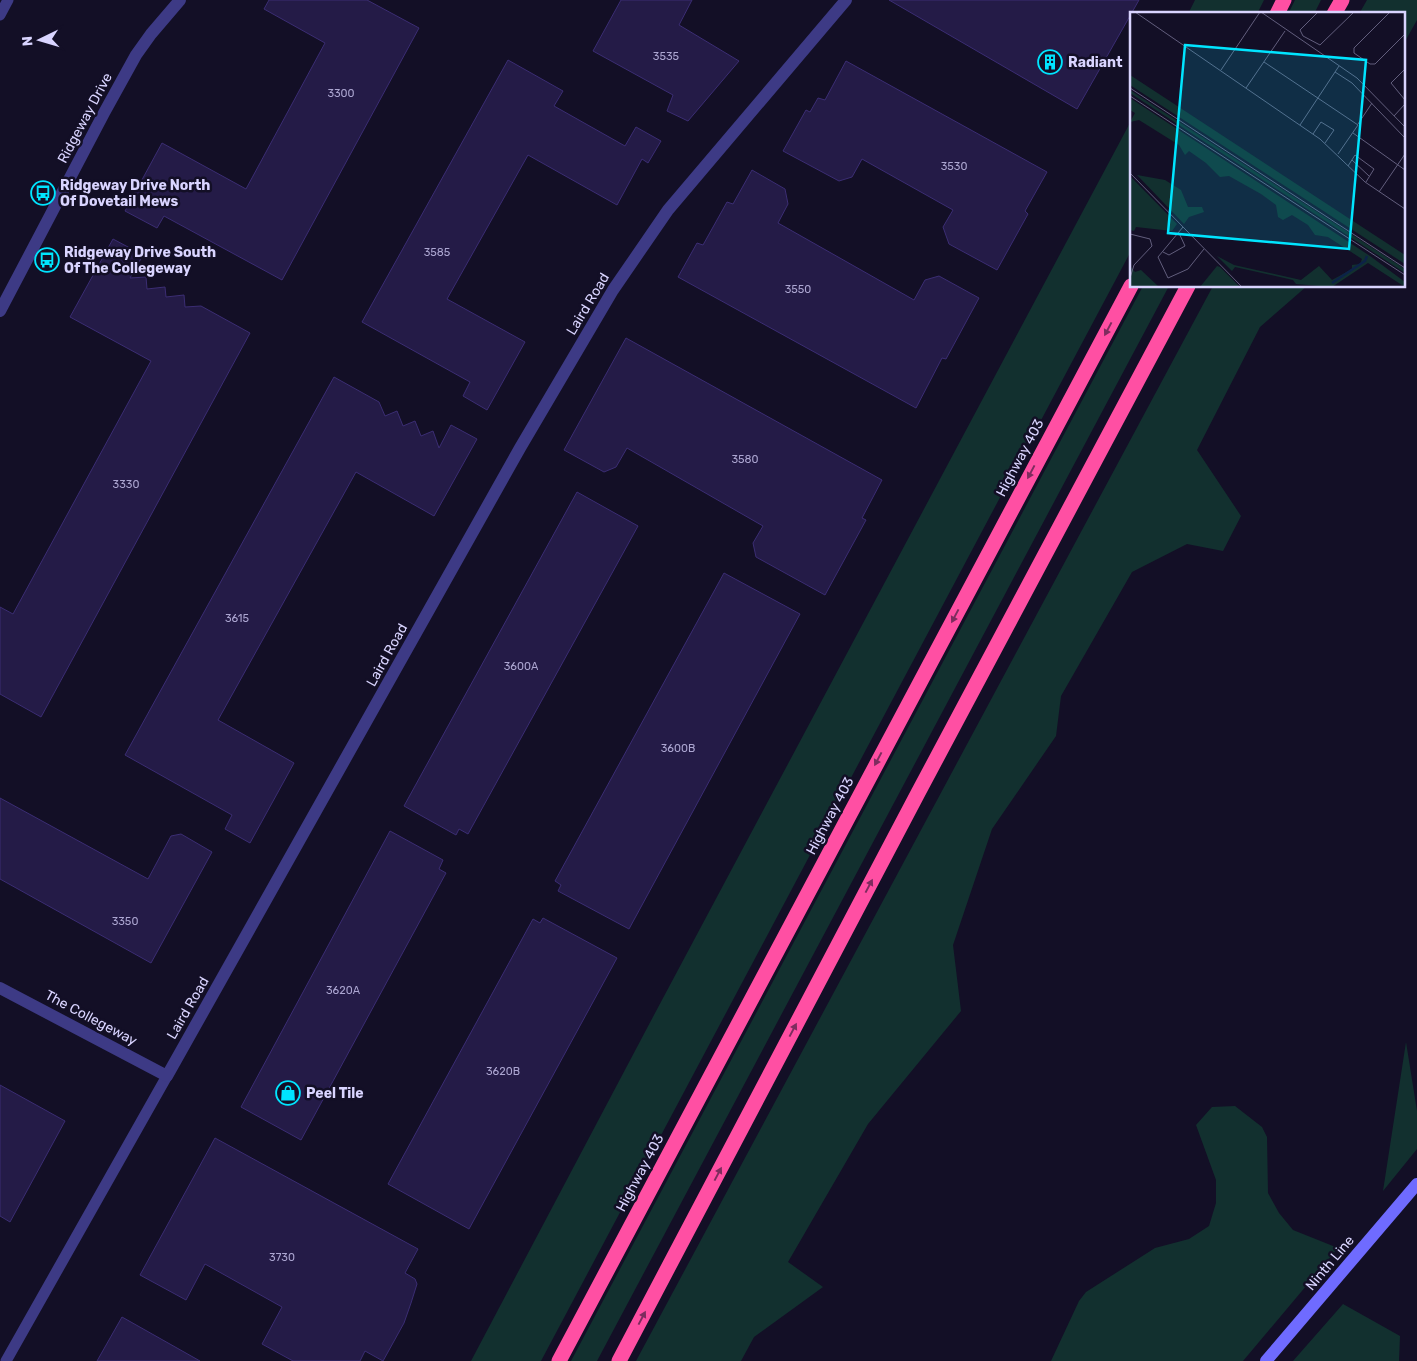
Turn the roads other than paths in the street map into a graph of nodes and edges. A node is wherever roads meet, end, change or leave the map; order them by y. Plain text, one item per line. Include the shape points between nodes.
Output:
1 (8, 0) edge
2 (180, 0) edge
3 (846, 0) edge
4 (1284, 0) edge
5 (1342, 0) edge
6 (1278, 12) edge
7 (1335, 12) edge
8 (0, 15) edge
9 (1130, 288) edge
10 (1187, 288) edge
11 (0, 312) edge
12 (0, 988) edge
13 (167, 1076) junction
14 (1417, 1184) edge
15 (6, 1361) edge
16 (559, 1361) edge
17 (619, 1361) edge
18 (1266, 1361) edge

1 - 8 street
2 - 11 street, Ridgeway Drive via 136,55
3 - 13 street, Laird Road via 668,210 613,290 520,448
4 - 6 highway
5 - 7 highway
9 -> 16 highway, Highway 403
17 -> 10 highway
12 - 13 street, The Collegeway
13 - 15 street, Laird Road
14 - 18 main road, Ninth Line

